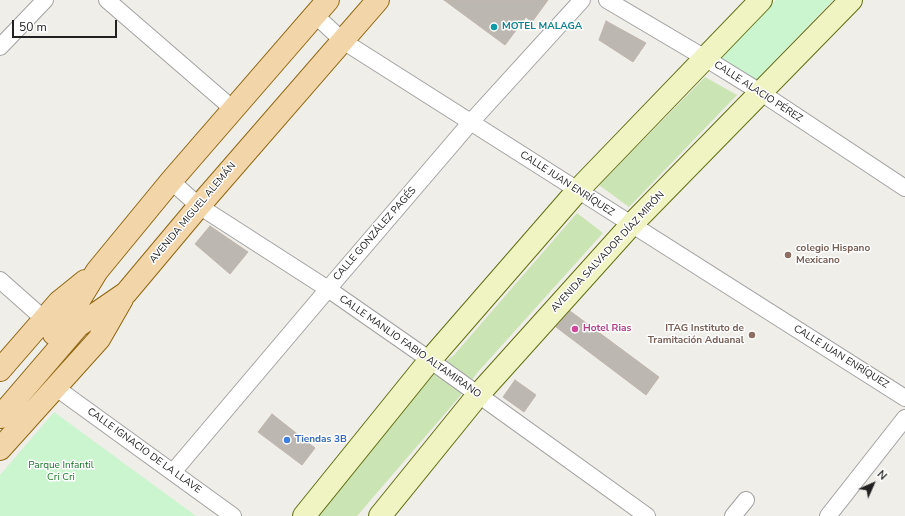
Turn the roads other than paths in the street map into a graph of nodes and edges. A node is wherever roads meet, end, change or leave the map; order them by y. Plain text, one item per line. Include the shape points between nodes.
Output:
1 (45, 0) edge
2 (107, 0) edge
3 (378, 0) edge
4 (582, 0) edge
5 (607, 0) edge
6 (761, 0) edge
7 (851, 0) edge
8 (321, 7) edge
9 (343, 41) junction
10 (0, 47) edge
11 (705, 58) junction
12 (760, 92) junction
13 (233, 109) junction
14 (471, 122) junction
15 (171, 181) junction
16 (905, 188) edge
17 (578, 190) junction
18 (199, 206) junction
19 (631, 225) junction
20 (97, 271) junction
21 (0, 280) edge
22 (328, 289) junction
23 (126, 293) junction
24 (44, 319) junction
25 (430, 360) junction
26 (0, 370) edge
27 (55, 387) junction
28 (0, 395) edge
29 (478, 396) junction
30 (905, 398) edge
31 (0, 416) edge
32 (905, 418) edge
33 (0, 448) edge
34 (173, 472) junction
35 (746, 500) dead end
36 (233, 516) edge
37 (304, 516) edge
38 (380, 516) edge
39 (647, 516) edge
40 (733, 516) edge
41 (828, 516) edge

1 - 10 street
2 - 13 street
3 - 9 main road, AVENIDA MIGUEL ALEMÁN
4 - 14 street, CALLE GONZÁLEZ PAGÉS
5 - 11 street, CALLE ALACIO PÉREZ
6 - 11 main road
7 - 12 main road, AVENIDA SALVADOR DÍAZ MIRÓN
8 - 9 street, CALLE JUAN ENRÍQUEZ
8 - 13 main road
9 - 14 street, CALLE JUAN ENRÍQUEZ
9 - 18 main road, AVENIDA MIGUEL ALEMÁN
11 - 12 street, CALLE ALACIO PÉREZ
11 - 17 main road
12 - 16 street, CALLE ALACIO PÉREZ
12 - 19 main road, AVENIDA SALVADOR DÍAZ MIRÓN
13 - 15 main road
14 - 17 street, CALLE JUAN ENRÍQUEZ
14 - 22 street, CALLE GONZÁLEZ PAGÉS
15 - 18 street, CALLE MANLIO FABIO ALTAMIRANO
15 - 20 main road
17 - 19 street, CALLE JUAN ENRÍQUEZ
17 - 25 main road
18 - 22 street, CALLE MANLIO FABIO ALTAMIRANO
18 - 23 main road, AVENIDA MIGUEL ALEMÁN
19 - 29 main road, AVENIDA SALVADOR DÍAZ MIRÓN
19 - 30 street, CALLE JUAN ENRÍQUEZ
20 - 24 main road
20 - 28 main road via 70,315
21 - 24 street
22 - 25 street, CALLE MANLIO FABIO ALTAMIRANO
22 - 34 street, CALLE GONZÁLEZ PAGÉS
23 - 27 main road via 99,339
23 - 31 main road, AVENIDA MIGUEL ALEMÁN via 78,326
24 - 26 main road
25 - 29 street, CALLE MANLIO FABIO ALTAMIRANO
25 - 37 main road
27 - 33 main road
27 - 34 street, CALLE IGNACIO DE LA LLAVE
29 - 38 main road, AVENIDA SALVADOR DÍAZ MIRÓN
29 - 39 street, CALLE MANLIO FABIO ALTAMIRANO
32 - 41 street
34 - 36 street, CALLE IGNACIO DE LA LLAVE
35 - 40 street

